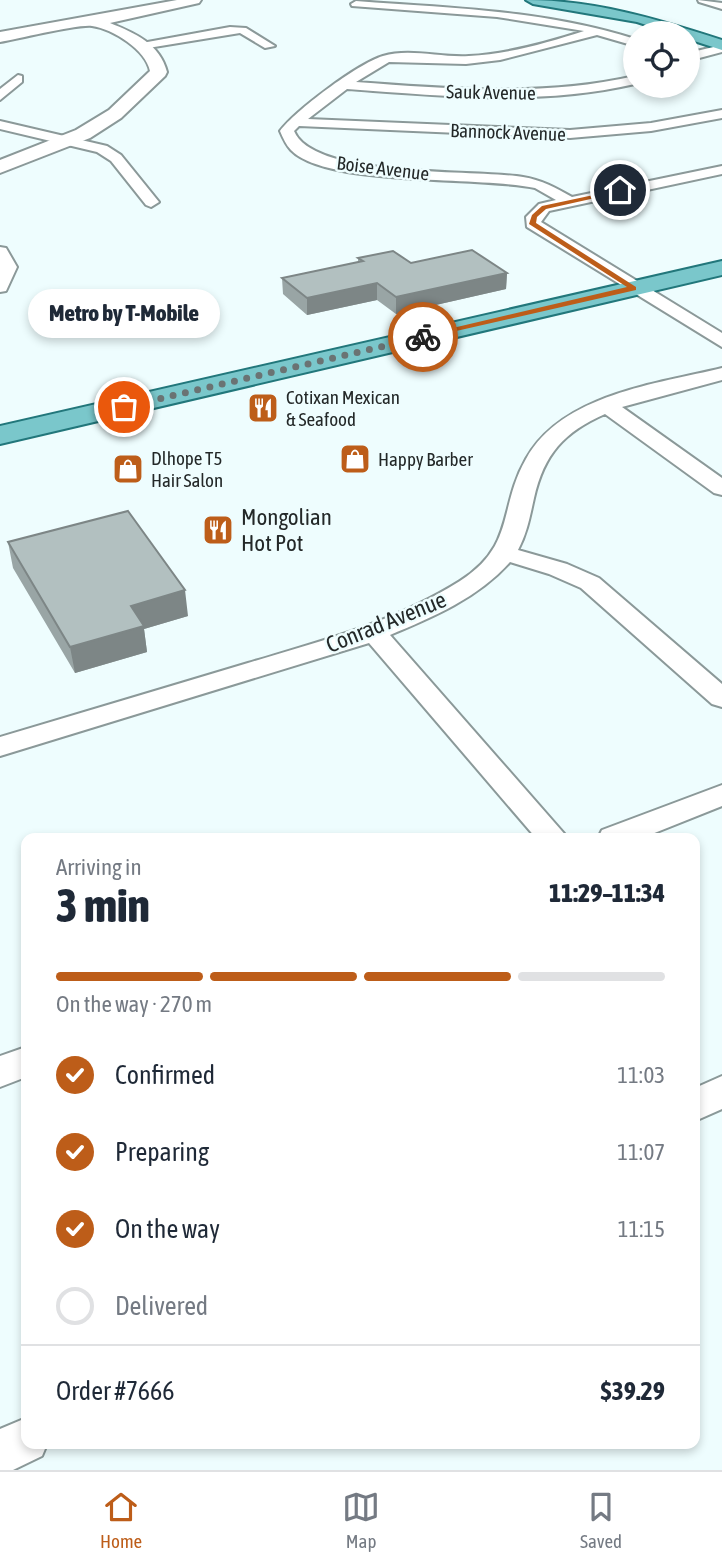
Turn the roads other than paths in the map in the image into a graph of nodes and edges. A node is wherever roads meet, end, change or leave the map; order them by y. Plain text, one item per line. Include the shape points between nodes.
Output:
1 (194, 0) edge
2 (533, 0) edge
3 (555, 0) edge
4 (703, 0) edge
5 (356, 4) dead end
6 (722, 6) edge
7 (93, 21) junction
8 (597, 31) junction
9 (0, 37) edge
10 (623, 39) edge
11 (722, 39) edge
12 (142, 46) junction
13 (269, 46) dead end
14 (722, 46) edge
15 (700, 53) edge
16 (18, 79) dead end
17 (623, 83) edge
18 (346, 85) junction
19 (0, 96) edge
20 (722, 114) edge
21 (293, 121) junction
22 (0, 125) edge
23 (65, 141) junction
24 (0, 167) edge
25 (722, 170) edge
26 (569, 201) junction
27 (150, 202) dead end
28 (0, 251) edge
29 (722, 253) edge
30 (722, 268) edge
31 (624, 283) junction
32 (0, 287) edge
33 (722, 341) edge
34 (722, 374) edge
35 (608, 407) junction
36 (0, 416) edge
37 (0, 435) edge
38 (722, 488) edge
39 (504, 552) junction
40 (374, 633) junction
41 (722, 698) edge
42 (0, 747) edge
43 (722, 795) edge
44 (549, 833) edge
45 (626, 833) edge
46 (21, 1064) edge
47 (0, 1072) edge
48 (722, 1092) edge
49 (700, 1103) edge
50 (21, 1442) edge
51 (0, 1453) edge

1 - 7 street
2 - 14 main road via 640,18
3 - 11 main road via 656,18
4 - 6 street
5 - 8 street via 520,18
7 - 9 street
7 - 12 street
8 - 10 street
8 - 18 street via 516,55 386,59 373,63
12 - 13 street via 242,30
12 - 23 street via 157,60 159,72 114,114
14 - 15 street
16 - 19 street
17 - 18 street, Sauk Avenue via 530,94
18 - 21 street
20 - 21 street, Bannock Avenue via 651,127 570,134
21 - 26 street, Boise Avenue via 287,131 298,149 340,165 522,181
22 - 23 street
23 - 24 street
23 - 27 street via 102,149 116,158
25 - 26 street
26 - 31 street via 544,207 533,224
28 - 32 street via 9,267
29 - 31 main road
30 - 31 main road
31 - 33 street
31 - 36 main road
31 - 37 main road
34 - 35 street, Conrad Avenue
35 - 38 street
35 - 39 street, Conrad Avenue via 554,436 541,451 530,470
39 - 40 street, Conrad Avenue via 461,591
39 - 41 street via 590,583
40 - 42 street, Conrad Avenue
40 - 44 street
43 - 45 street
46 - 47 street
48 - 49 street
50 - 51 street

